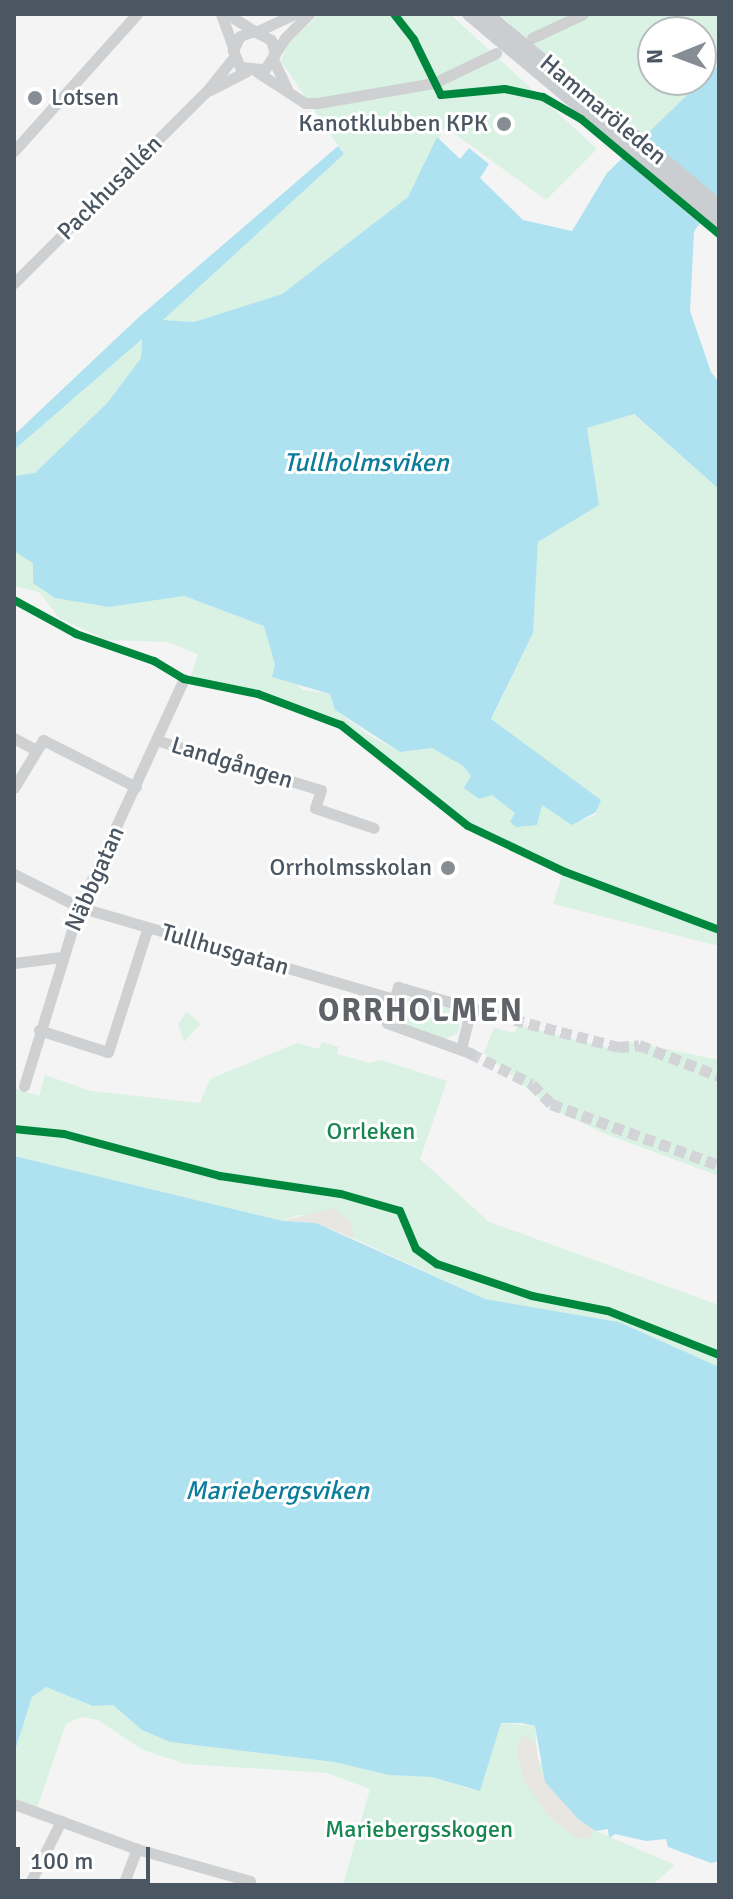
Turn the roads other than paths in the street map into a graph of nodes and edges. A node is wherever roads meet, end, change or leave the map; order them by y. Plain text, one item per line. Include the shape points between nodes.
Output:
1 (137, 14) edge
2 (221, 14) edge
3 (227, 14) edge
4 (294, 14) edge
5 (309, 14) edge
6 (469, 14) edge
7 (486, 14) edge
8 (583, 14) edge
9 (256, 31) junction
10 (532, 38) dead end
11 (234, 53) junction
12 (496, 53) dead end
13 (274, 56) junction
14 (252, 72) junction
15 (287, 90) junction
16 (206, 92) junction
17 (610, 125) junction
18 (14, 151) edge
19 (719, 206) edge
20 (719, 223) edge
21 (14, 283) edge
22 (184, 679) dead end
23 (14, 738) edge
24 (156, 740) junction
25 (34, 749) junction
26 (136, 787) junction
27 (14, 788) edge
28 (374, 828) dead end
29 (14, 874) edge
30 (79, 907) junction
31 (148, 927) junction
32 (62, 957) junction
33 (14, 963) edge
34 (394, 999) junction
35 (39, 1030) junction
36 (24, 1086) dead end
37 (14, 1804) edge
38 (61, 1821) junction
39 (137, 1849) junction
40 (249, 1883) edge
41 (29, 1885) edge
42 (123, 1885) edge

1 - 18 street
2 - 11 street
3 - 9 street
4 - 9 street
5 - 13 street
6 - 17 main road, Hammaröleden
7 - 17 main road, Hammaröleden
8 - 10 street
9 - 11 street via 240,36
9 - 13 street via 271,40
11 - 14 street
11 - 16 street, Packhusallén
12 - 15 street via 434,83 364,97 305,103
13 - 14 street
13 - 15 street
14 - 15 street
14 - 16 street, Packhusallén
16 - 21 street, Packhusallén
17 - 19 main road, Hammaröleden
17 - 20 main road, Hammaröleden
22 - 24 street, Näbbgatan
23 - 25 street
24 - 26 street, Näbbgatan
24 - 28 street, Landgången via 321,790 315,808
25 - 26 street via 43,740
25 - 27 street
26 - 30 street, Näbbgatan
29 - 30 street, Tullhusgatan
30 - 31 street, Tullhusgatan
30 - 32 street, Näbbgatan
31 - 34 street, Tullhusgatan
31 - 35 street, Tullhusgatan via 108,1052
32 - 33 street
32 - 35 street, Näbbgatan
34 - 34 street via 387,1023 465,1051 476,1010 398,987
35 - 36 street, Näbbgatan
37 - 38 street
38 - 39 street
38 - 41 street
39 - 40 street
39 - 42 street

